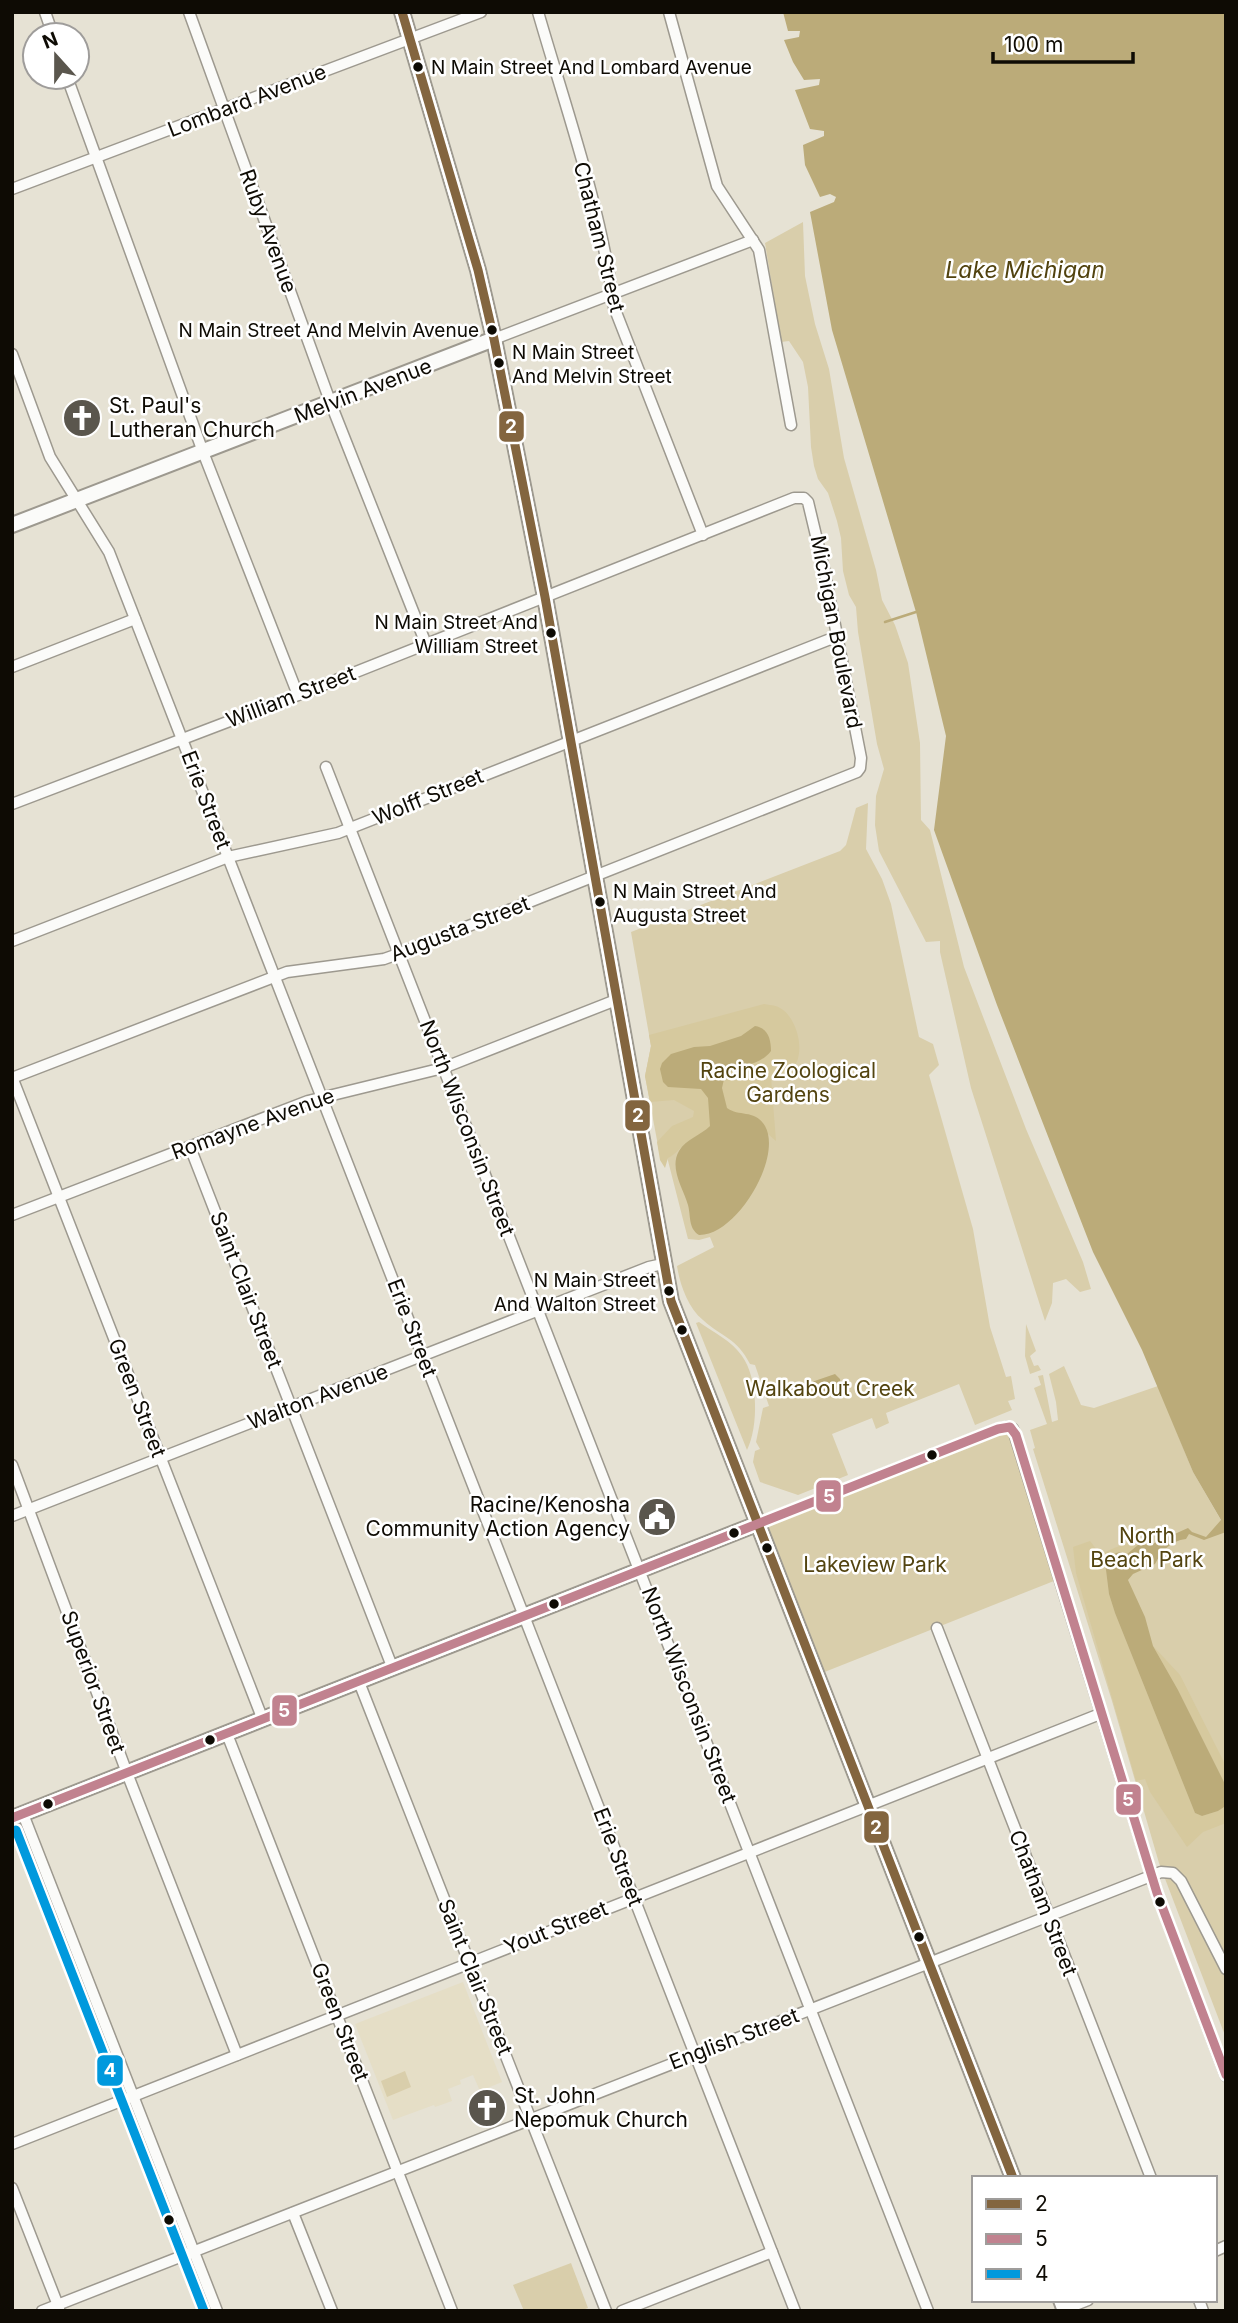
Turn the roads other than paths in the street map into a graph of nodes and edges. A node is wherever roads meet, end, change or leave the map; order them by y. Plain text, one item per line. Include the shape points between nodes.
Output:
1 (189, 12) edge
2 (402, 12) edge
3 (481, 12) edge
4 (538, 12) edge
5 (669, 12) edge
6 (410, 40) junction
7 (72, 91) edge
8 (223, 110) junction
9 (96, 158) junction
10 (12, 189) edge
11 (753, 240) junction
12 (612, 294) junction
13 (495, 339) junction
14 (12, 354) edge
15 (331, 404) junction
16 (791, 425) dead end
17 (203, 452) junction
18 (804, 498) joint
19 (76, 500) junction
20 (12, 525) edge
21 (703, 535) junction
22 (545, 597) junction
23 (135, 619) junction
24 (838, 636) junction
25 (426, 645) junction
26 (12, 667) edge
27 (298, 695) junction
28 (182, 738) junction
29 (570, 740) junction
30 (326, 767) dead end
31 (860, 768) joint
32 (12, 804) edge
33 (350, 828) junction
34 (228, 857) junction
35 (595, 876) junction
36 (12, 941) edge
37 (398, 954) junction
38 (275, 977) junction
39 (616, 1000) junction
40 (443, 1068) junction
41 (12, 1078) edge
42 (321, 1096) junction
43 (190, 1146) junction
44 (59, 1197) junction
45 (12, 1215) edge
46 (663, 1264) junction
47 (539, 1310) junction
48 (423, 1357) junction
49 (291, 1407) junction
50 (160, 1458) junction
51 (12, 1465) edge
52 (30, 1509) junction
53 (12, 1516) edge
54 (757, 1524) junction
55 (640, 1570) junction
56 (524, 1617) junction
57 (937, 1628) dead end
58 (393, 1668) junction
59 (359, 1682) junction
60 (1100, 1714) junction
61 (262, 1720) junction
62 (227, 1734) junction
63 (987, 1758) junction
64 (127, 1773) junction
65 (868, 1804) junction
66 (17, 1816) edge
67 (750, 1851) junction
68 (1151, 1875) junction
69 (634, 1897) junction
70 (1048, 1916) junction
71 (469, 1963) junction
72 (929, 1963) junction
73 (1226, 1969) edge
74 (810, 2009) junction
75 (337, 2015) junction
76 (695, 2054) junction
77 (237, 2055) junction
78 (1226, 2076) edge
79 (133, 2096) junction
80 (531, 2119) junction
81 (12, 2144) edge
82 (398, 2171) junction
83 (1012, 2176) edge
84 (1150, 2176) edge
85 (12, 2188) edge
86 (293, 2213) junction
87 (194, 2252) junction
88 (772, 2252) junction
89 (1082, 2302) edge
90 (59, 2308) edge
91 (1063, 2308) edge
92 (43, 2311) edge
93 (216, 2311) edge
94 (332, 2311) edge
95 (452, 2311) edge
96 (606, 2311) edge
97 (622, 2311) edge
98 (795, 2311) edge
99 (928, 2311) edge

1 - 8 street, Ruby Avenue
2 - 6 main road
3 - 6 street, Lombard Avenue
4 - 12 street, Chatham Street via 593,205
5 - 11 street via 717,186
6 - 8 street, Lombard Avenue
6 - 13 main road
7 - 9 street
8 - 9 street, Lombard Avenue
8 - 15 street, Ruby Avenue
9 - 10 street, Lombard Avenue
9 - 17 street
11 - 12 street, Melvin Avenue
11 - 16 street via 759,250
12 - 13 street, Melvin Avenue
12 - 21 street, Chatham Street
13 - 15 main road, Melvin Avenue
13 - 22 main road
14 - 19 street, Erie Street via 50,457
15 - 17 main road, Melvin Avenue
15 - 25 street, Ruby Avenue
17 - 19 main road, Melvin Avenue
17 - 27 street
18 - 21 street, William Street
18 - 24 street, Michigan Boulevard
19 - 20 main road, Melvin Avenue
19 - 23 street, Erie Street via 109,552
21 - 22 street, William Street
22 - 25 street, William Street
22 - 29 main road
23 - 26 street
23 - 28 street, Erie Street
24 - 29 street, Wolff Street
24 - 31 street, Michigan Boulevard
25 - 27 street, William Street
27 - 28 street, William Street
28 - 32 street, William Street
28 - 34 street, Erie Street
29 - 33 street, Wolff Street
29 - 35 main road
30 - 33 street, North Wisconsin Street
31 - 35 street, Augusta Street
33 - 34 street, Wolff Street
33 - 37 street, North Wisconsin Street
34 - 36 street, Wolff Street
34 - 38 street, Erie Street
35 - 37 street, Augusta Street
35 - 39 main road
37 - 38 street, Augusta Street
37 - 40 street, North Wisconsin Street
38 - 41 street, Augusta Street
38 - 42 street, Erie Street
39 - 40 street, Romayne Avenue
39 - 46 main road
40 - 42 street, Romayne Avenue
40 - 47 street, North Wisconsin Street
41 - 44 street, Green Street
42 - 43 street, Romayne Avenue
42 - 48 street, Erie Street
43 - 44 street, Romayne Avenue
43 - 49 street, Saint Clair Street
44 - 45 street, Romayne Avenue
44 - 50 street, Green Street
46 - 47 street, Walton Avenue
46 - 54 main road via 676,1319
47 - 48 street, Walton Avenue
47 - 55 street, North Wisconsin Street
48 - 49 street, Walton Avenue
48 - 56 street, Erie Street
49 - 50 street, Walton Avenue
49 - 58 street, Saint Clair Street
50 - 52 street, Walton Avenue
50 - 61 street, Green Street
51 - 52 street, Superior Street
52 - 53 street, Walton Avenue
52 - 64 street, Superior Street
54 - 55 main road
54 - 60 street via 1010,1427
54 - 65 main road
55 - 56 main road
55 - 67 street, North Wisconsin Street
56 - 58 main road
56 - 69 street, Erie Street
57 - 63 street, Chatham Street
58 - 59 main road
59 - 61 main road
59 - 71 street, Saint Clair Street
60 - 63 street, Yout Street
60 - 68 street
61 - 62 main road
62 - 64 main road
62 - 75 street, Green Street
63 - 65 street, Yout Street
63 - 70 street, Chatham Street
64 - 66 main road
64 - 77 street, Superior Street
65 - 67 street, Yout Street
65 - 72 main road
66 - 79 street
67 - 69 street, Yout Street
67 - 74 street, North Wisconsin Street
68 - 70 street, English Street
68 - 73 street via 1167,1871 1177,1876
68 - 78 street
69 - 71 street, Yout Street
69 - 76 street, Erie Street
70 - 72 street, English Street
70 - 84 street, Chatham Street
71 - 75 street, Yout Street
71 - 80 street, Saint Clair Street
72 - 74 street, English Street
72 - 83 main road
74 - 76 street, English Street
74 - 99 street, North Wisconsin Street
75 - 77 street, Yout Street
75 - 82 street, Green Street
76 - 80 street, English Street
76 - 88 street, Erie Street
77 - 79 street, Yout Street
79 - 81 street, Yout Street
79 - 87 street
80 - 82 street, English Street
80 - 96 street, Saint Clair Street
82 - 86 street, English Street
82 - 95 street, Green Street
85 - 90 street
86 - 87 street, English Street
86 - 94 street
87 - 90 street, English Street
87 - 93 street
88 - 97 street
88 - 98 street, Erie Street
89 - 91 street
90 - 92 street, English Street

